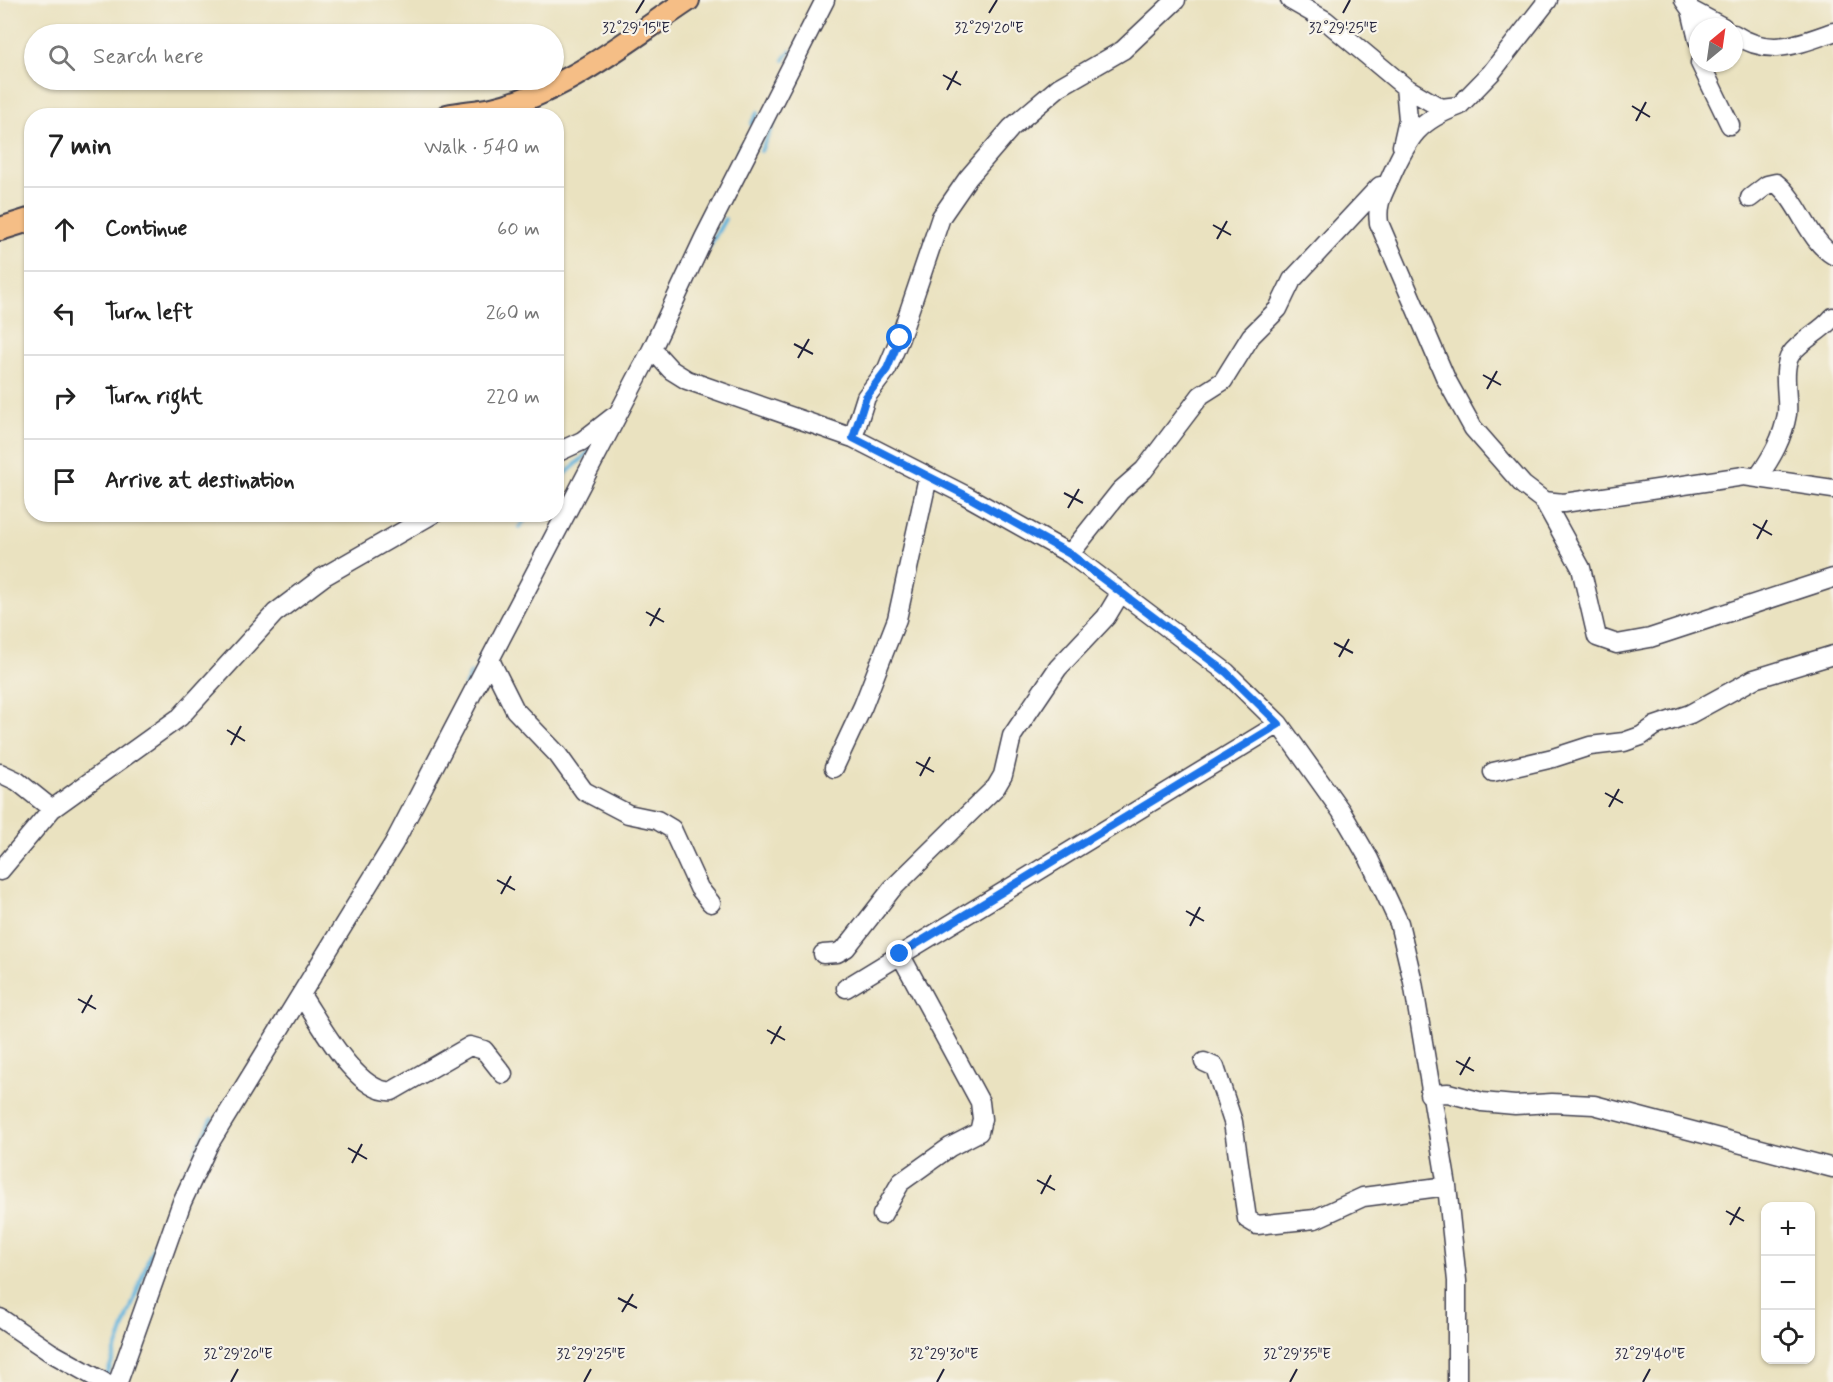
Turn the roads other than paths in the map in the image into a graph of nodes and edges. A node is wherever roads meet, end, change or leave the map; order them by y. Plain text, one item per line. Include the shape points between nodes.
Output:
1 (688, 0) edge
2 (825, 0) edge
3 (1176, 0) edge
4 (1548, 0) edge
5 (1293, 1) edge
6 (1688, 5) edge
7 (1709, 18) edge
8 (1833, 32) edge
9 (1743, 39) edge
10 (1704, 72) edge
11 (564, 79) edge
12 (1405, 87) junction
13 (543, 90) edge
14 (1459, 106) junction
15 (496, 108) edge
16 (1730, 124) dead end
17 (1400, 154) junction
18 (1750, 198) dead end
19 (24, 222) edge
20 (0, 229) edge
21 (1833, 255) edge
22 (668, 316) junction
23 (1833, 317) edge
24 (652, 350) junction
25 (671, 370) junction
26 (616, 414) junction
27 (853, 438) junction
28 (564, 449) edge
29 (1774, 455) junction
30 (928, 477) junction
31 (1758, 477) junction
32 (1791, 481) junction
33 (1833, 489) edge
34 (1544, 501) junction
35 (564, 516) edge
36 (419, 522) edge
37 (561, 522) edge
38 (1070, 554) junction
39 (1833, 578) edge
40 (1121, 592) junction
41 (1833, 655) edge
42 (490, 660) junction
43 (1279, 724) junction
44 (834, 768) dead end
45 (1493, 772) dead end
46 (0, 773) edge
47 (52, 809) junction
48 (0, 871) edge
49 (711, 903) dead end
50 (823, 954) dead end
51 (900, 954) junction
52 (846, 988) dead end
53 (301, 995) junction
54 (1204, 1062) dead end
55 (503, 1074) dead end
56 (1429, 1094) junction
57 (1833, 1168) edge
58 (1447, 1186) junction
59 (882, 1215) dead end
60 (0, 1318) edge
61 (104, 1382) edge
62 (118, 1382) edge
63 (1457, 1382) edge

1 - 11 main road
2 - 22 street
3 - 27 street via 1123,50 1059,87 1011,128 968,178 941,217 900,338 887,369 866,397
4 - 14 street via 1491,73
5 - 12 street via 1325,20
6 - 7 street
8 - 9 street via 1795,45 1774,47 1756,47
10 - 16 street
12 - 14 street via 1441,108
12 - 17 street via 1408,119
13 - 15 main road
14 - 17 street via 1435,115
17 - 34 street via 1380,197 1379,223 1446,379 1473,428 1523,485
17 - 38 street via 1375,194 1292,280 1278,309 1251,336 1223,381 1201,395 1144,470 1120,491
18 - 21 street via 1776,183 1796,204 1824,249
19 - 20 main road
22 - 24 street
22 - 25 street via 662,348
23 - 29 street via 1791,353 1787,363 1787,412
24 - 25 street
24 - 26 street
25 - 27 street via 687,380
26 - 28 street via 582,441
26 - 35 street
27 - 30 street
29 - 31 street
29 - 32 street via 1780,474
30 - 38 street
30 - 44 street via 897,619
31 - 32 street
31 - 34 street via 1564,503
32 - 33 street
34 - 39 street via 1581,568 1596,637 1608,642 1650,638
36 - 47 street via 322,577 274,613 180,717
37 - 42 street
38 - 40 street
40 - 43 street via 1226,672
40 - 50 street via 1107,617 1058,668 1011,736 1003,775 996,787 892,890 846,948
41 - 45 street via 1754,679 1690,714 1624,742 1590,746
42 - 49 street via 515,710 558,755 584,792 628,814 657,820 672,829 699,888
42 - 53 street via 394,843
43 - 51 street
43 - 56 street via 1341,811 1399,923 1413,982
46 - 47 street
47 - 48 street
51 - 52 street
51 - 59 street via 980,1102 982,1119 979,1132 950,1147 901,1182
53 - 55 street via 344,1059 374,1089 392,1091 470,1046 484,1050
53 - 62 street via 209,1144 182,1202
54 - 58 street via 1215,1068 1233,1122 1247,1219 1257,1225 1315,1219 1363,1197
56 - 57 street via 1448,1093 1515,1105 1594,1105
56 - 58 street
58 - 63 street via 1457,1281
60 - 61 street

